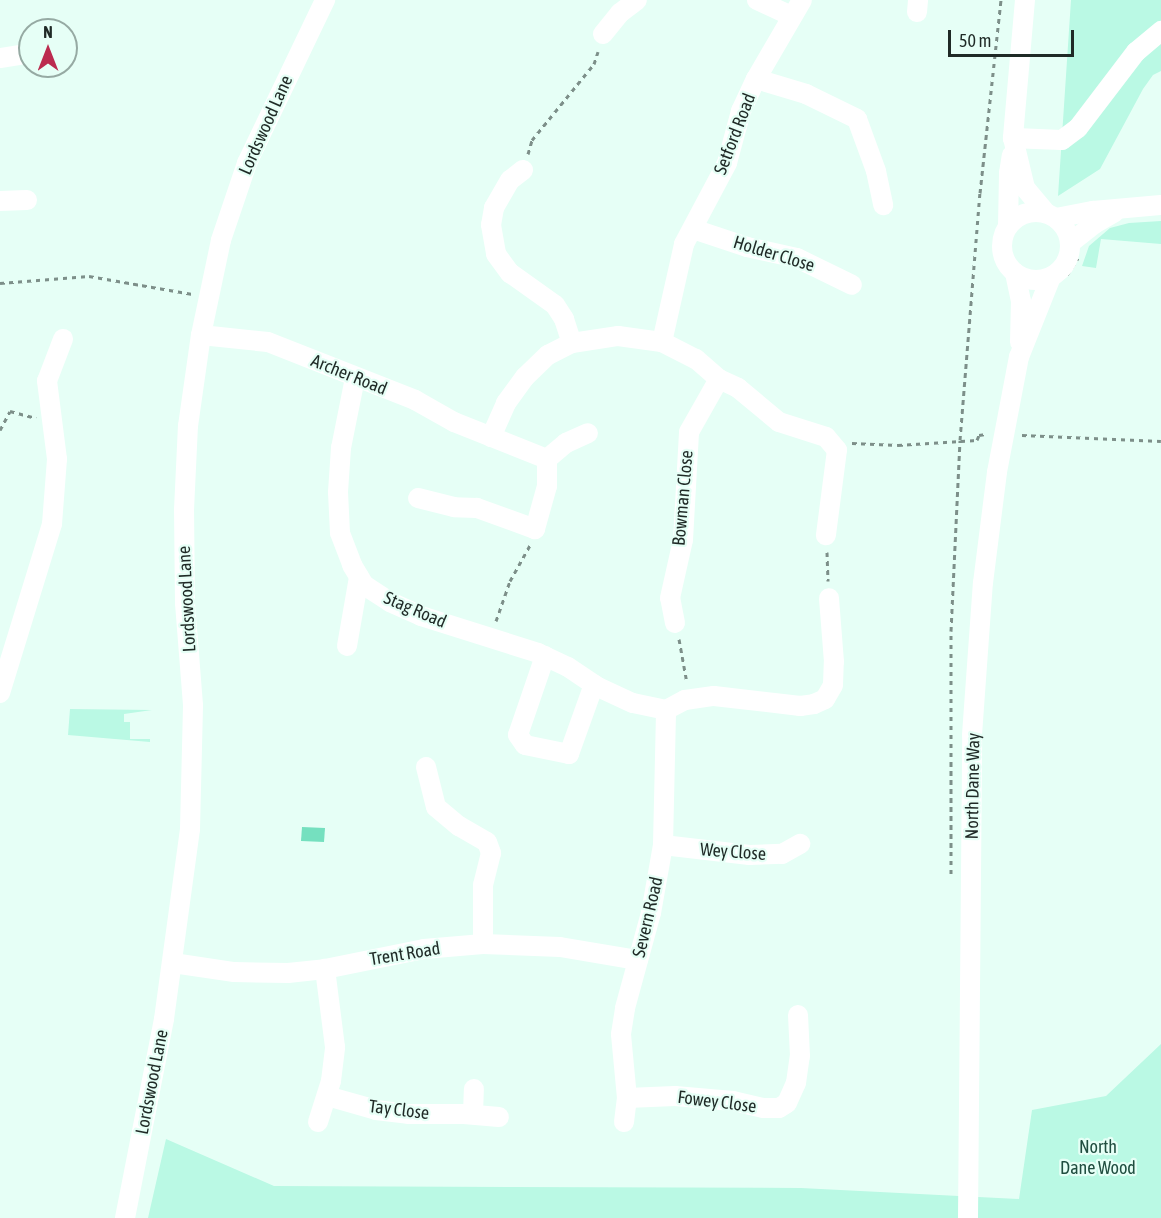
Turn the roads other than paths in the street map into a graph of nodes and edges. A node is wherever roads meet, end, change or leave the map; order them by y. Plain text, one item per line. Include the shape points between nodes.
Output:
1 (325, 0) edge
2 (637, 0) edge
3 (757, 0) edge
4 (1025, 0) edge
5 (797, 8) edge
6 (1161, 31) edge
7 (603, 34) road end
8 (18, 55) edge
9 (0, 58) edge
10 (756, 78) junction
11 (1014, 141) junction
12 (523, 170) road end
13 (27, 200) dead end
14 (0, 201) edge
15 (883, 205) dead end
16 (1161, 205) edge
17 (1126, 209) junction
18 (1051, 216) junction
19 (1008, 226) junction
20 (693, 229) junction
21 (1070, 243) junction
22 (1015, 273) junction
23 (1051, 277) junction
24 (852, 285) dead end
25 (201, 335) junction
26 (63, 339) dead end
27 (662, 342) junction
28 (572, 343) junction
29 (1019, 357) junction
30 (355, 378) junction
31 (719, 379) junction
32 (588, 433) dead end
33 (491, 437) junction
34 (547, 459) junction
35 (418, 498) dead end
36 (826, 535) road end
37 (359, 577) junction
38 (829, 598) road end
39 (675, 623) road end
40 (347, 646) dead end
41 (545, 656) junction
42 (594, 684) junction
43 (0, 693) edge
44 (666, 710) junction
45 (426, 766) dead end
46 (800, 844) dead end
47 (663, 845) junction
48 (483, 944) junction
49 (638, 960) junction
50 (172, 963) junction
51 (325, 969) junction
52 (798, 1015) dead end
53 (474, 1089) dead end
54 (327, 1096) junction
55 (627, 1098) junction
56 (472, 1114) junction
57 (499, 1117) dead end
58 (318, 1122) dead end
59 (624, 1122) dead end
60 (125, 1218) edge
61 (968, 1218) edge

1 - 25 street, Lordswood Lane via 247,162 221,240
2 - 7 street
3 - 5 street
4 - 11 street, North Dane Way
5 - 10 street, Setford Road
6 - 11 street via 1136,52 1078,128 1062,140
8 - 9 street
10 - 15 street via 806,94 857,118
10 - 20 street, Setford Road via 741,111 727,162
11 - 18 street, North Dane Way via 1025,188
11 - 19 street, North Dane Way
12 - 28 street via 510,180 494,208 491,225 496,254 510,273 555,305
13 - 14 street
16 - 17 street
17 - 18 street
17 - 21 street via 1094,224
18 - 19 street via 1025,214
18 - 21 street, North Dane Way via 1066,229
19 - 22 street, North Dane Way via 1002,251
20 - 24 street, Holder Close via 797,258
20 - 27 street, Setford Road via 684,244
21 - 23 street, North Dane Way via 1064,267
22 - 23 street via 1032,280
22 - 29 street, North Dane Way via 1021,301
23 - 29 street, North Dane Way
25 - 30 street, Archer Road via 268,342
25 - 50 street, Lordswood Lane via 188,426 184,510 193,705 191,812
26 - 43 street via 47,381 57,459 52,524
27 - 28 street via 618,336
27 - 31 street via 696,359
28 - 33 street via 548,355 525,377 506,403
29 - 61 street, North Dane Way via 991,513 972,735
30 - 33 street, Archer Road via 415,400
30 - 37 street, Stag Road via 341,448 338,492 340,533
31 - 36 street via 738,388 779,422 826,437 837,450
31 - 39 street, Bowman Close via 688,432 683,540 670,598
32 - 34 street via 566,443
33 - 34 street, Archer Road
34 - 35 street via 547,486 535,528 477,508
37 - 40 street
37 - 41 street, Stag Road via 364,585 390,602 421,616
38 - 44 street via 834,662 832,685 825,699 800,706 714,696 689,699
41 - 42 street, Stag Road
41 - 42 street via 518,735 525,745 570,754
42 - 44 street, Stag Road via 633,703
44 - 47 street, Severn Road
45 - 48 street via 436,807 487,842 491,853 483,885
46 - 47 street, Wey Close via 782,854 749,855
47 - 49 street, Severn Road
48 - 49 street, Trent Road via 560,947
48 - 51 street, Trent Road via 424,949
49 - 55 street, Severn Road via 621,1034
50 - 51 street, Trent Road via 247,973
50 - 60 street, Lordswood Lane
51 - 54 street via 335,1047
52 - 55 street, Fowey Close via 800,1056 795,1083 787,1102 778,1108 675,1096
53 - 56 street
54 - 56 street, Tay Close via 376,1110 408,1114
54 - 58 street
55 - 59 street, Severn Road
56 - 57 street, Tay Close

